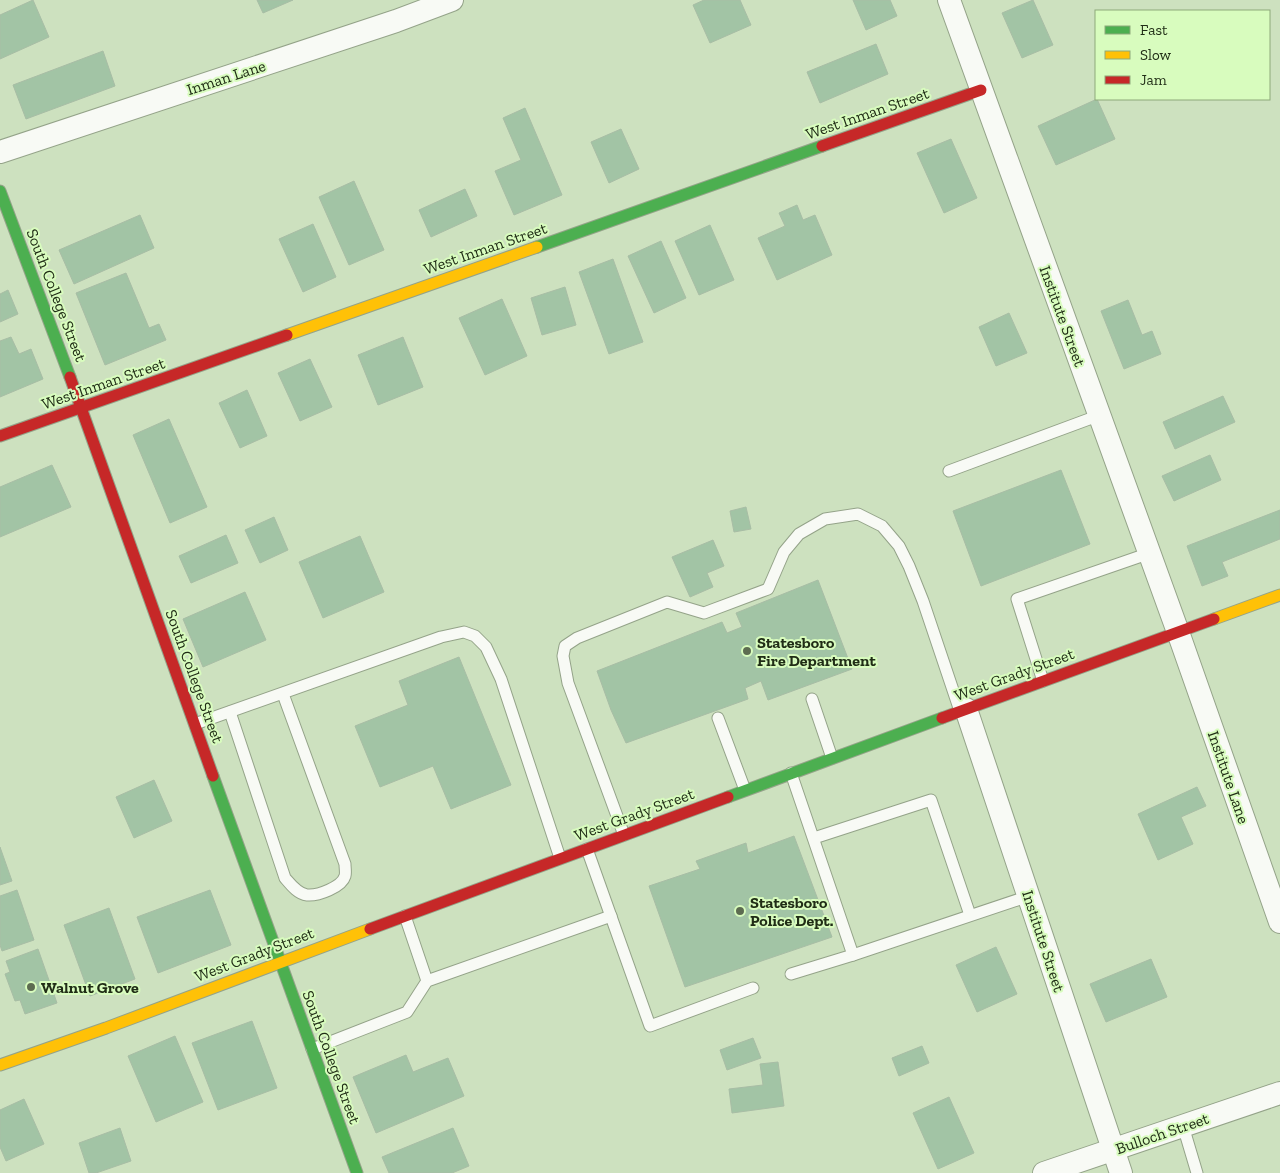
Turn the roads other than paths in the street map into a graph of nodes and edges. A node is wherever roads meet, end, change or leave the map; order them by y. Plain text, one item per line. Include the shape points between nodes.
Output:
1 (452, 0) edge
2 (949, 0) edge
3 (981, 90) junction
4 (0, 152) edge
5 (0, 190) edge
6 (82, 408) junction
7 (1100, 416) junction
8 (0, 436) edge
9 (949, 471) dead end
10 (1150, 554) junction
11 (1280, 595) edge
12 (1178, 632) junction
13 (1043, 681) junction
14 (283, 694) junction
15 (812, 699) dead end
16 (963, 710) junction
17 (230, 712) junction
18 (718, 718) dead end
19 (195, 724) junction
20 (832, 758) junction
21 (792, 773) junction
22 (744, 790) junction
23 (624, 835) junction
24 (814, 838) junction
25 (587, 849) junction
26 (560, 858) junction
27 (1028, 896) junction
28 (970, 915) junction
29 (404, 916) junction
30 (611, 916) junction
31 (1280, 922) edge
32 (853, 955) junction
33 (280, 962) junction
34 (791, 974) dead end
35 (427, 981) junction
36 (753, 988) dead end
37 (312, 1049) junction
38 (0, 1065) edge
39 (1280, 1093) edge
40 (1183, 1126) junction
41 (1113, 1150) junction
42 (357, 1173) edge
43 (1044, 1173) edge
44 (1121, 1173) edge
45 (1197, 1173) edge

1 - 4 street, Inman Lane
2 - 3 street, Institute Street
3 - 6 street, West Inman Street
3 - 7 street, Institute Street
5 - 6 street, South College Street
6 - 8 street, West Inman Street
6 - 19 street, South College Street
7 - 9 lane
7 - 10 street, Institute Street
10 - 12 street, Institute Street
10 - 13 lane via 1017,599
11 - 12 street, West Grady Street
12 - 13 street, West Grady Street
12 - 31 street, Institute Lane
13 - 16 street, West Grady Street
14 - 17 lane
14 - 17 lane via 345,864 345,877 338,886 326,892 307,895 294,889 285,878
14 - 26 lane via 441,637 464,632 475,636 486,647 501,680
15 - 20 lane
16 - 20 street, West Grady Street
16 - 23 lane via 899,546 882,526 858,514 825,519 799,534 784,552 768,589 704,614 667,602 577,638 565,646 562,656 568,683
16 - 27 street, Institute Street
17 - 19 lane
18 - 22 lane
19 - 33 street, South College Street
20 - 21 street, West Grady Street
21 - 22 street, West Grady Street
21 - 24 lane
22 - 23 street, West Grady Street
23 - 25 street, West Grady Street
24 - 28 lane via 931,800
24 - 32 lane
25 - 26 street, West Grady Street
25 - 30 lane
26 - 29 street, West Grady Street
27 - 28 lane
27 - 41 street, Institute Street
28 - 32 lane
29 - 33 street, West Grady Street
29 - 35 lane
30 - 35 lane
30 - 36 lane via 650,1026
32 - 34 lane
33 - 37 street, South College Street
33 - 38 street, West Grady Street
35 - 37 lane via 407,1012
37 - 42 street, South College Street
39 - 40 street, Bulloch Street
40 - 41 street, Bulloch Street
40 - 45 lane
41 - 43 street, Bulloch Street
41 - 44 street, Institute Street

